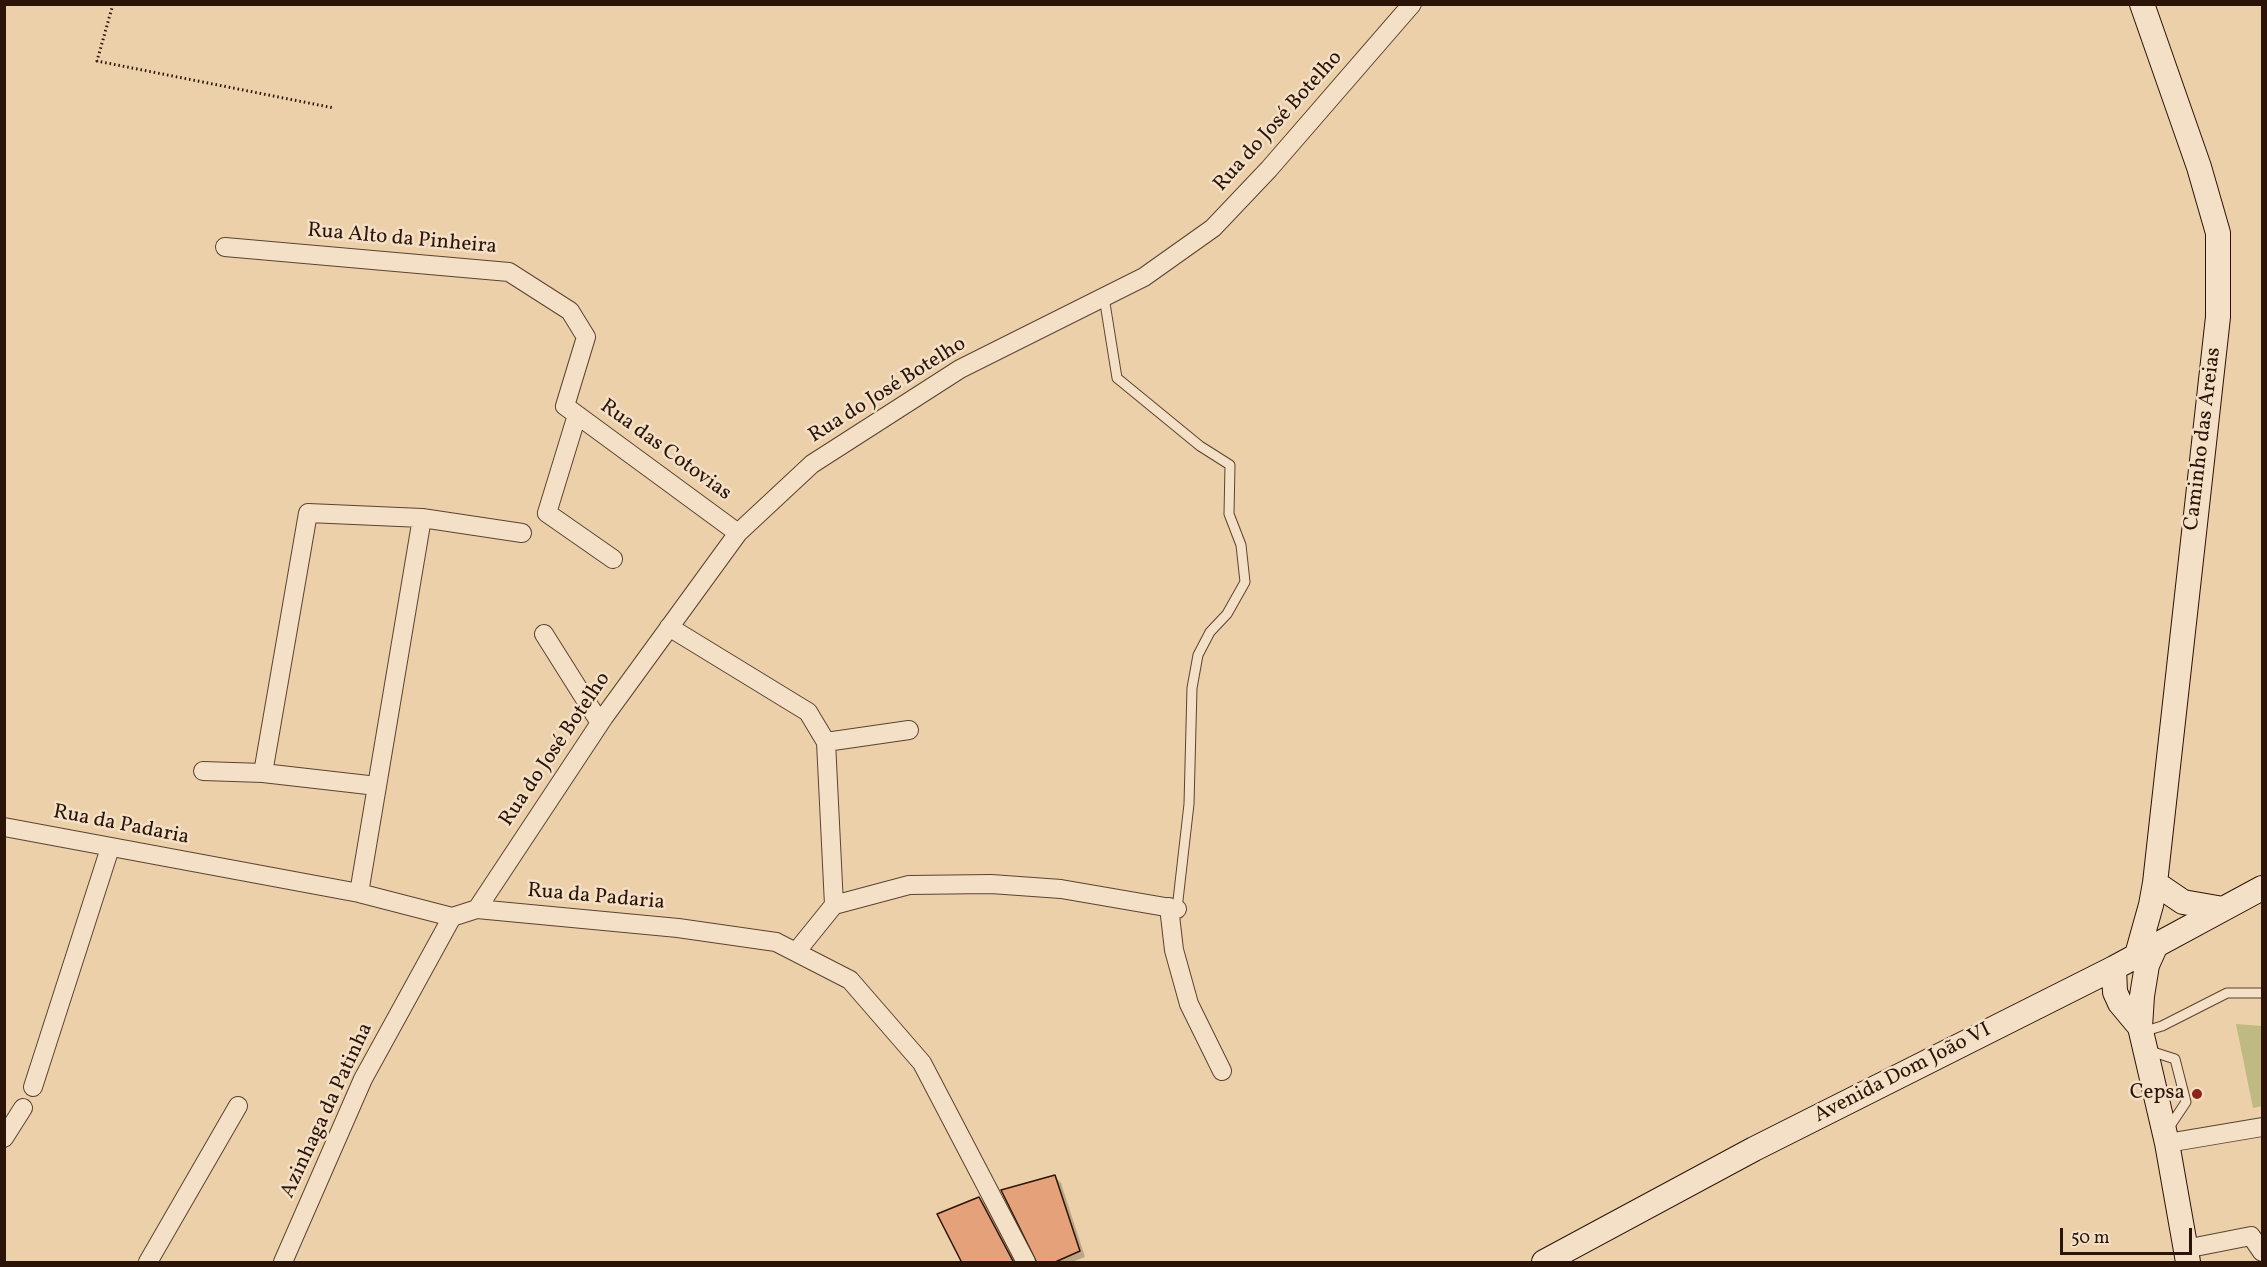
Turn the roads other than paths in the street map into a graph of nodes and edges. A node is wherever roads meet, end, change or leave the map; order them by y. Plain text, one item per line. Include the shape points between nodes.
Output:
1 (1412, 4) edge
2 (2142, 4) edge
3 (225, 248) dead end
4 (1104, 297) junction
5 (571, 411) junction
6 (422, 518) junction
7 (522, 533) dead end
8 (738, 533) junction
9 (613, 559) dead end
10 (669, 627) junction
11 (544, 634) dead end
12 (600, 723) junction
13 (909, 730) dead end
14 (826, 742) junction
15 (203, 771) dead end
16 (263, 773) junction
17 (377, 786) junction
18 (4, 827) edge
19 (110, 848) junction
20 (2262, 888) edge
21 (359, 893) junction
22 (2158, 894) junction
23 (834, 905) junction
24 (1173, 908) junction
25 (477, 909) junction
26 (2223, 909) junction
27 (452, 917) junction
28 (2155, 945) junction
29 (796, 952) junction
30 (2114, 968) junction
31 (2262, 993) edge
32 (2061, 994) junction
33 (2131, 1000) junction
34 (2143, 1036) junction
35 (1222, 1071) dead end
36 (33, 1087) dead end
37 (238, 1106) dead end
38 (23, 1108) dead end
39 (2262, 1127) edge
40 (4, 1138) edge
41 (2166, 1139) junction
42 (2257, 1230) edge
43 (2262, 1252) edge
44 (2186, 1256) edge
45 (148, 1263) edge
46 (283, 1263) edge
47 (1026, 1263) edge
48 (1544, 1263) edge

1 - 4 street, Rua do José Botelho via 1213,228 1144,277
2 - 22 street, Caminho das Areias via 2218,233 2218,317
3 - 5 street, Rua Alto da Pinheira via 509,272 570,311 586,338
4 - 8 street, Rua do José Botelho via 960,369 812,465
4 - 24 lane via 1117,378 1200,446 1230,465 1229,514 1241,545 1245,582 1198,655 1192,688 1189,804
5 - 8 street, Rua das Cotovias
5 - 9 street, Rua Alto da Pinheira via 547,513
6 - 7 street
6 - 16 street via 308,513
6 - 17 street
8 - 10 street, Rua do José Botelho
10 - 12 street, Rua do José Botelho
10 - 14 street via 808,711
11 - 12 street
12 - 25 street, Rua do José Botelho
13 - 14 street
14 - 23 street
15 - 16 street
16 - 17 street
17 - 21 street
18 - 19 street, Rua da Padaria
19 - 21 street, Rua da Padaria
19 - 36 street
20 - 26 street, Avenida Dom João VI
21 - 27 street, Rua da Padaria
22 - 26 street
22 - 28 street, Caminho das Areias
22 - 28 street
23 - 24 street via 909,885 991,884 1062,890
23 - 29 street
24 - 35 street via 1174,950 1189,1004
25 - 27 street, Rua da Padaria
25 - 29 street, Rua da Padaria via 678,928 776,942
26 - 28 street, Avenida Dom João VI
27 - 46 street, Azinhaga da Patinha via 363,1079
28 - 30 street, Avenida Dom João VI
28 - 33 street, Caminho das Areias
29 - 47 street, Rua da Padaria via 850,980 922,1063
30 - 32 street, Avenida Dom João VI
30 - 33 street via 2115,992
31 - 34 lane via 2227,993
32 - 33 street via 2084,992
32 - 48 street, Avenida Dom João VI via 1754,1149
33 - 34 street
34 - 41 street
37 - 45 street
38 - 40 street
39 - 41 street
41 - 44 street
42 - 43 street
42 - 44 street

